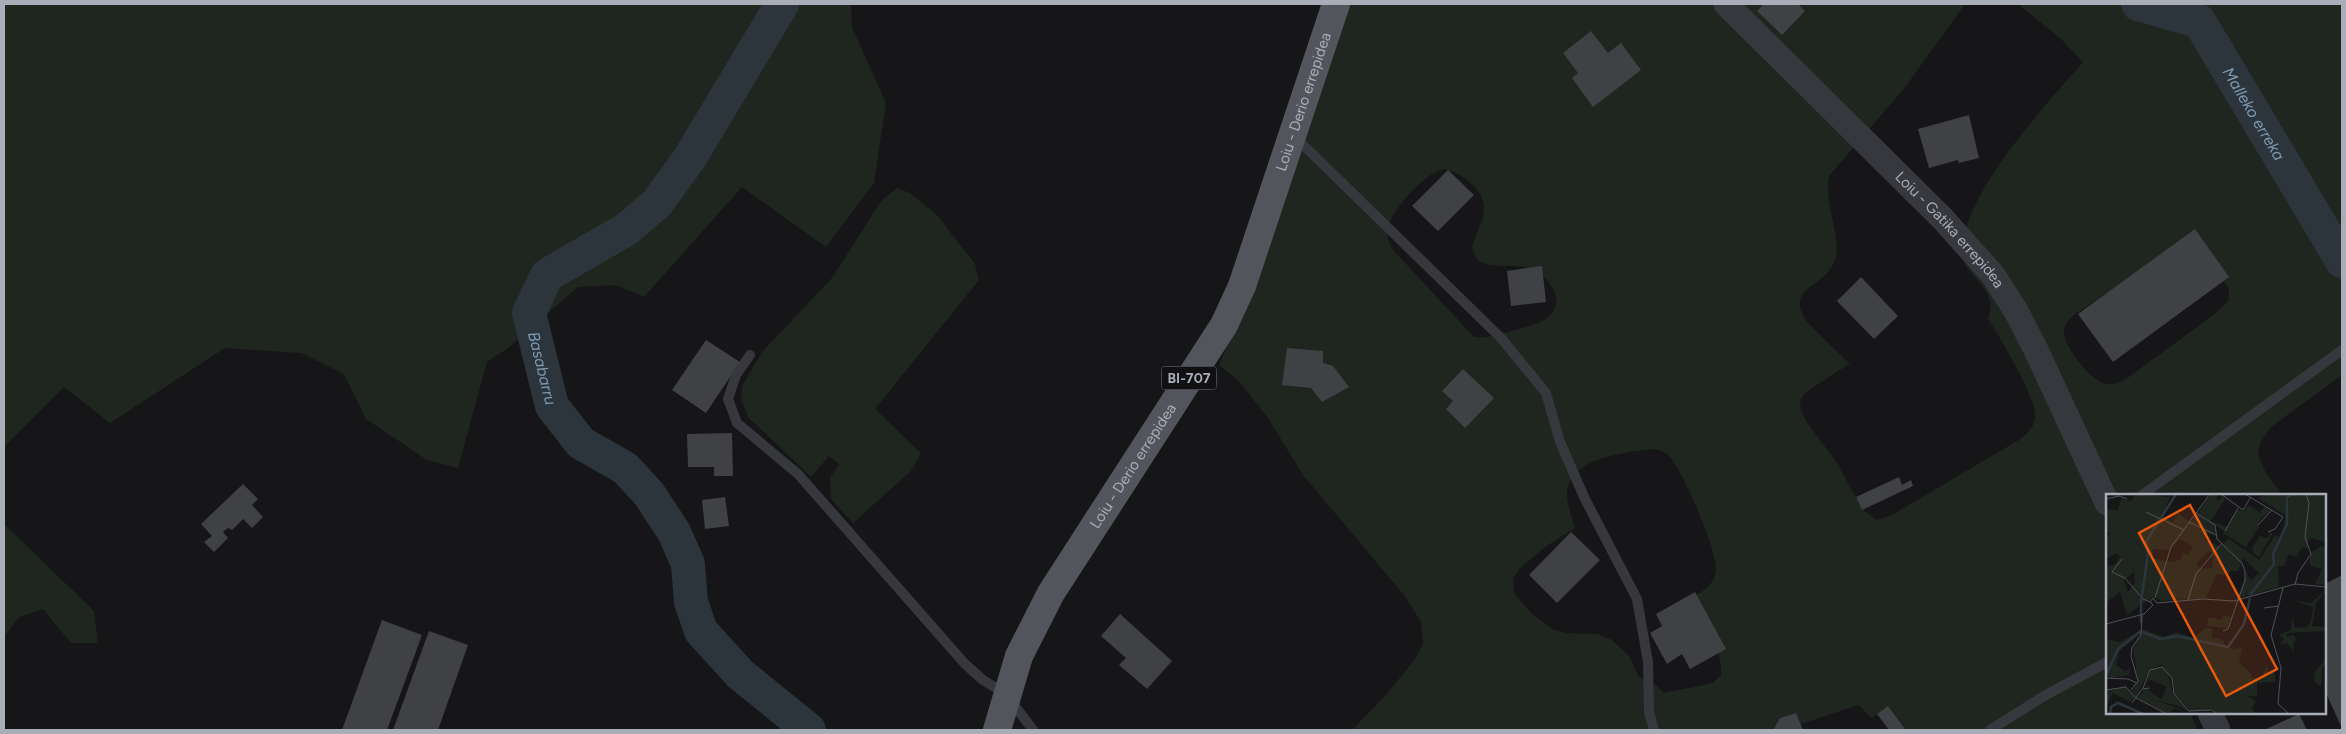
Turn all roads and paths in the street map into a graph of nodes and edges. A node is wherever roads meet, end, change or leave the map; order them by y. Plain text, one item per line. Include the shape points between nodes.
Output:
1 (1336, 4) edge
2 (1726, 4) edge
3 (1294, 135) junction
4 (2342, 350) edge
5 (750, 355) dead end
6 (2143, 494) edge
7 (2106, 501) edge
8 (2106, 663) edge
9 (1006, 694) junction
10 (2210, 714) edge
11 (997, 730) edge
12 (1034, 730) edge
13 (1654, 730) edge
14 (1990, 730) edge
15 (2218, 730) edge

1 - 3 main road, Loiu - Derio errepidea / BI-707
2 - 7 street, Loiu - Gatika errepidea via 1943,219 1993,275 2037,352
3 - 9 main road, Loiu - Derio errepidea / BI-707 via 1242,286 1224,325 1051,593 1019,656
3 - 13 lane via 1501,338 1546,393 1560,442 1585,499 1637,599 1648,662 1649,712
4 - 6 lane
5 - 9 lane via 736,375 728,399 738,423 798,474 965,664
8 - 14 lane
9 - 11 main road, Loiu - Derio errepidea / BI-707
9 - 12 lane
10 - 15 street

